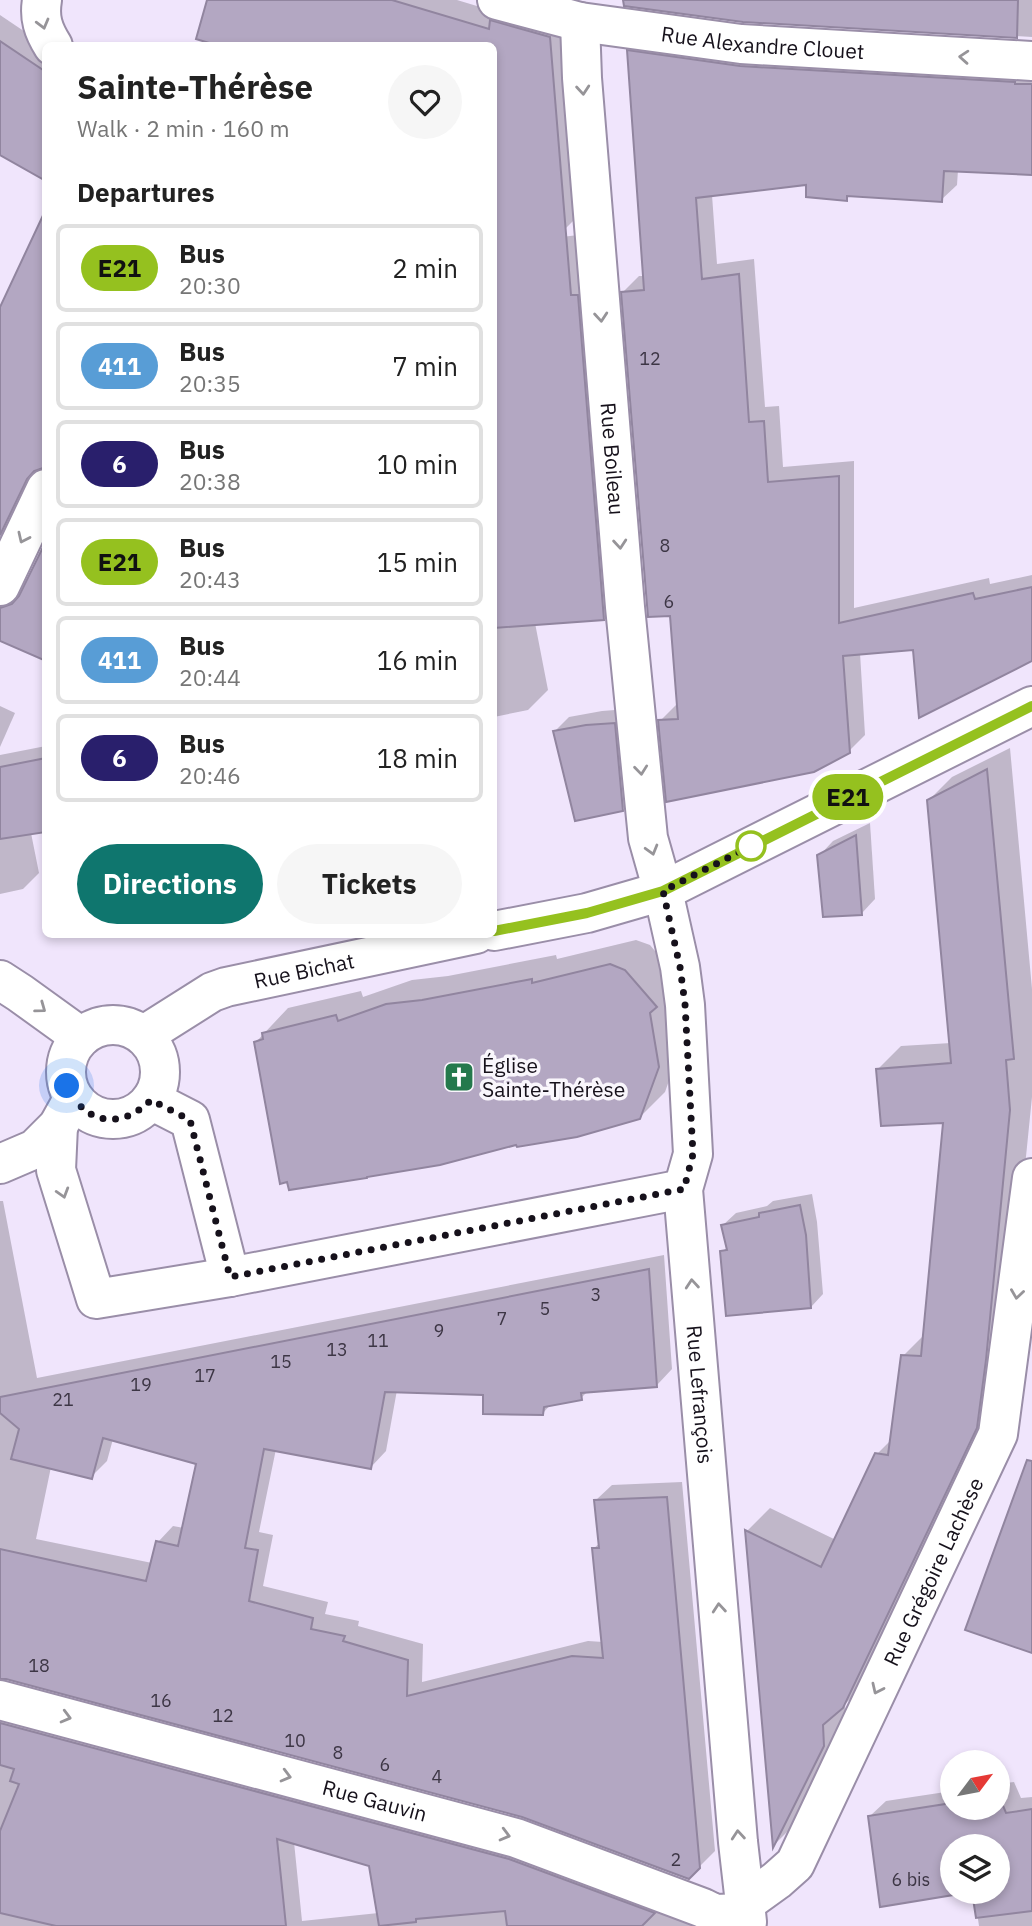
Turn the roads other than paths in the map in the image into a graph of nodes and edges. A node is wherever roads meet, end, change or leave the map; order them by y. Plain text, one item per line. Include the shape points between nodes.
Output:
1 (42, 0) edge
2 (497, 0) edge
3 (580, 22) junction
4 (51, 42) edge
5 (1032, 61) edge
6 (42, 497) edge
7 (0, 586) edge
8 (1032, 706) edge
9 (663, 891) junction
10 (497, 930) edge
11 (457, 938) edge
12 (0, 980) edge
13 (144, 1035) junction
14 (80, 1037) junction
15 (151, 1100) junction
16 (65, 1112) junction
17 (0, 1164) edge
18 (1032, 1178) edge
19 (684, 1189) junction
20 (1029, 1220) edge
21 (230, 1277) junction
22 (0, 1700) edge
23 (746, 1914) edge

1 -> 4 street via 40,14
2 - 3 street, Rue Alexandre Clouet
5 -> 3 street, Rue Alexandre Clouet via 741,44
3 -> 9 street, Rue Boileau via 625,607 648,838
6 -> 7 street
8 - 9 street
9 - 10 street via 587,913
9 - 19 street, Rue Lefrançois via 685,1004 693,1154
11 - 13 street, Rue Bichat via 226,986
12 -> 14 street
13 - 14 street via 110,1025
13 - 15 street via 158,1057 160,1072
14 - 16 street via 67,1059
15 - 16 street via 127,1118 96,1117 83,1109
15 - 21 street via 190,1120
16 - 17 street via 35,1149
16 -> 21 street via 56,1170 96,1299
18 - 20 street, Rue Grégoire Lachèse
19 - 21 street
23 -> 19 street, Rue Lefrançois
20 -> 23 street, Rue Grégoire Lachèse via 998,1434 795,1864
22 -> 23 street, Rue Gauvin via 516,1838 715,1914

